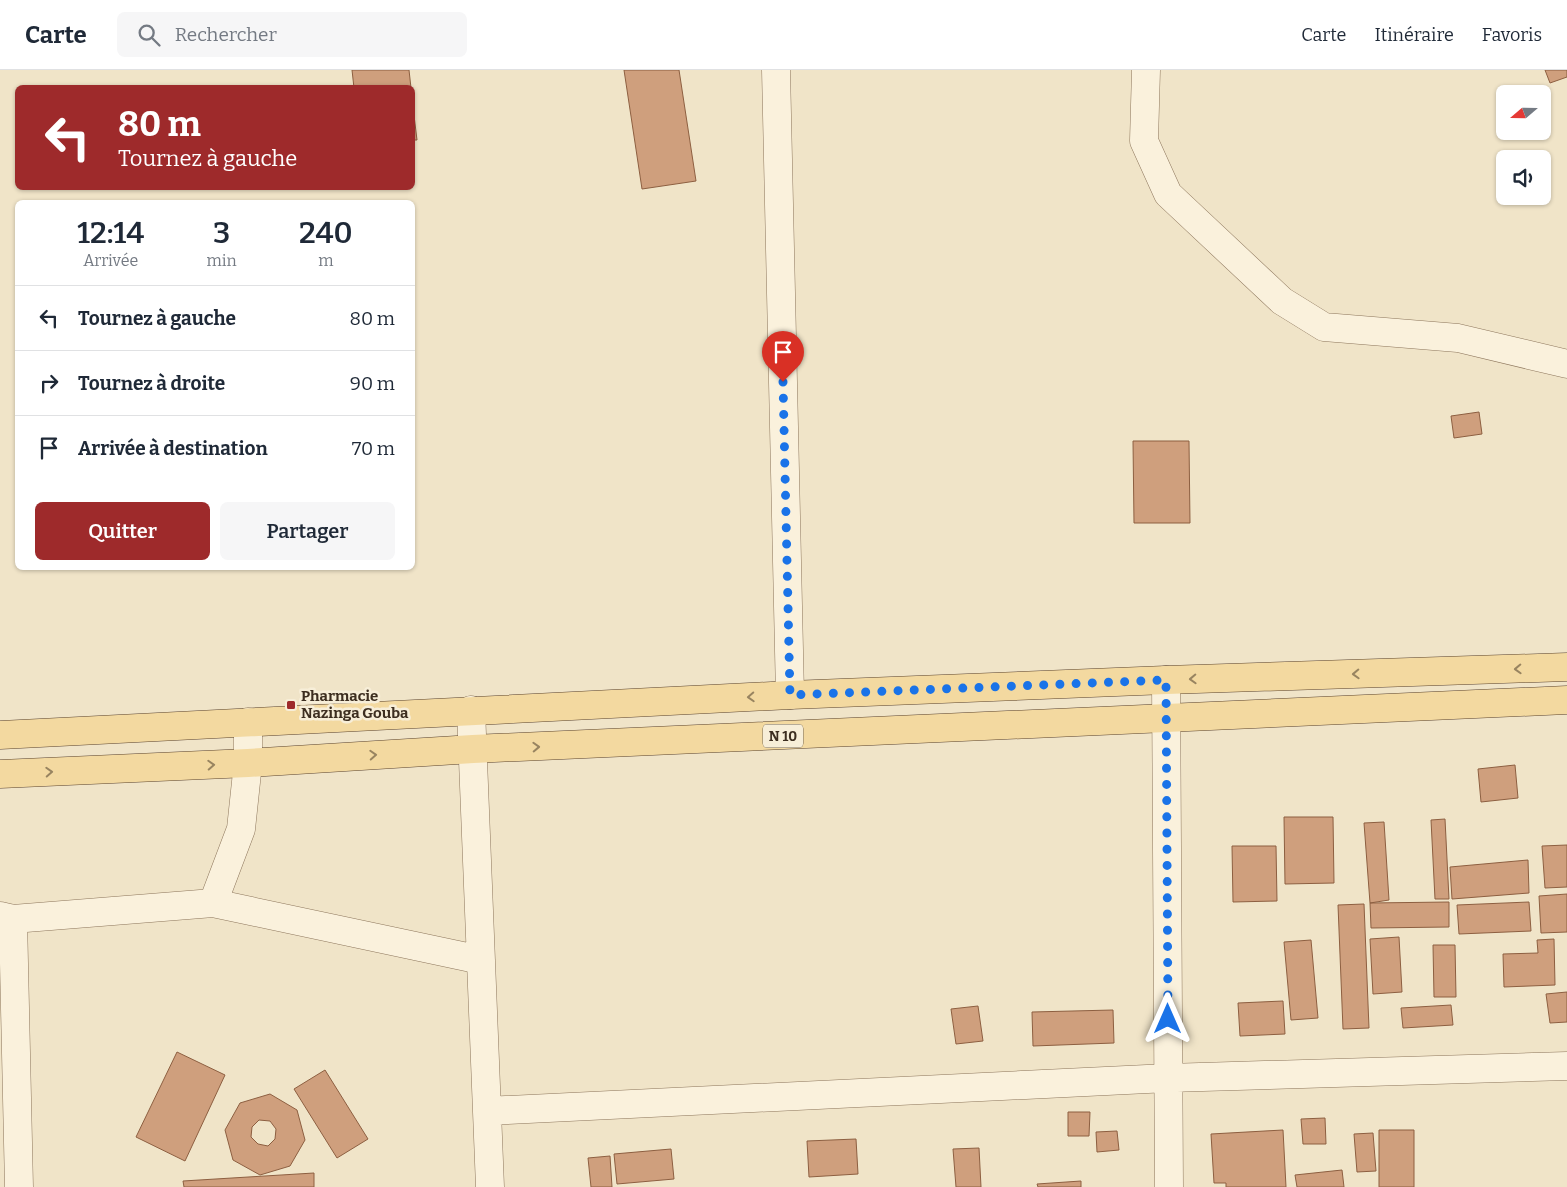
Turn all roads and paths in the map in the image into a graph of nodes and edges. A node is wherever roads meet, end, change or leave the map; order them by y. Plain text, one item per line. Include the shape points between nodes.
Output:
1 (776, 70) edge
2 (1146, 70) edge
3 (1567, 364) edge
4 (1567, 667) edge
5 (1166, 680) junction
6 (790, 695) junction
7 (1567, 700) edge
8 (471, 710) junction
9 (1167, 720) junction
10 (248, 722) junction
11 (0, 735) edge
12 (473, 749) junction
13 (248, 763) junction
14 (0, 774) edge
15 (213, 903) junction
16 (6, 917) edge
17 (481, 960) junction
18 (1567, 1066) edge
19 (1168, 1078) junction
20 (487, 1111) junction
21 (19, 1187) edge
22 (490, 1187) edge
23 (1168, 1187) edge

1 - 6 street
2 - 3 street via 1144,141 1168,194 1282,301 1324,327 1458,338
4 -> 5 main road
5 - 6 main road
5 - 9 street
6 -> 8 main road
7 - 9 main road, N 10
8 - 10 main road
8 - 12 street
12 -> 9 main road, N 10
9 - 19 street
10 - 11 main road
10 - 13 street
13 -> 12 main road, N 10
12 - 17 street
14 -> 13 main road, N 10
13 - 15 street via 241,829
15 - 16 street
15 - 17 street
16 - 21 street
17 - 20 street
18 - 19 street
19 - 20 street
19 - 23 street
20 - 22 street

